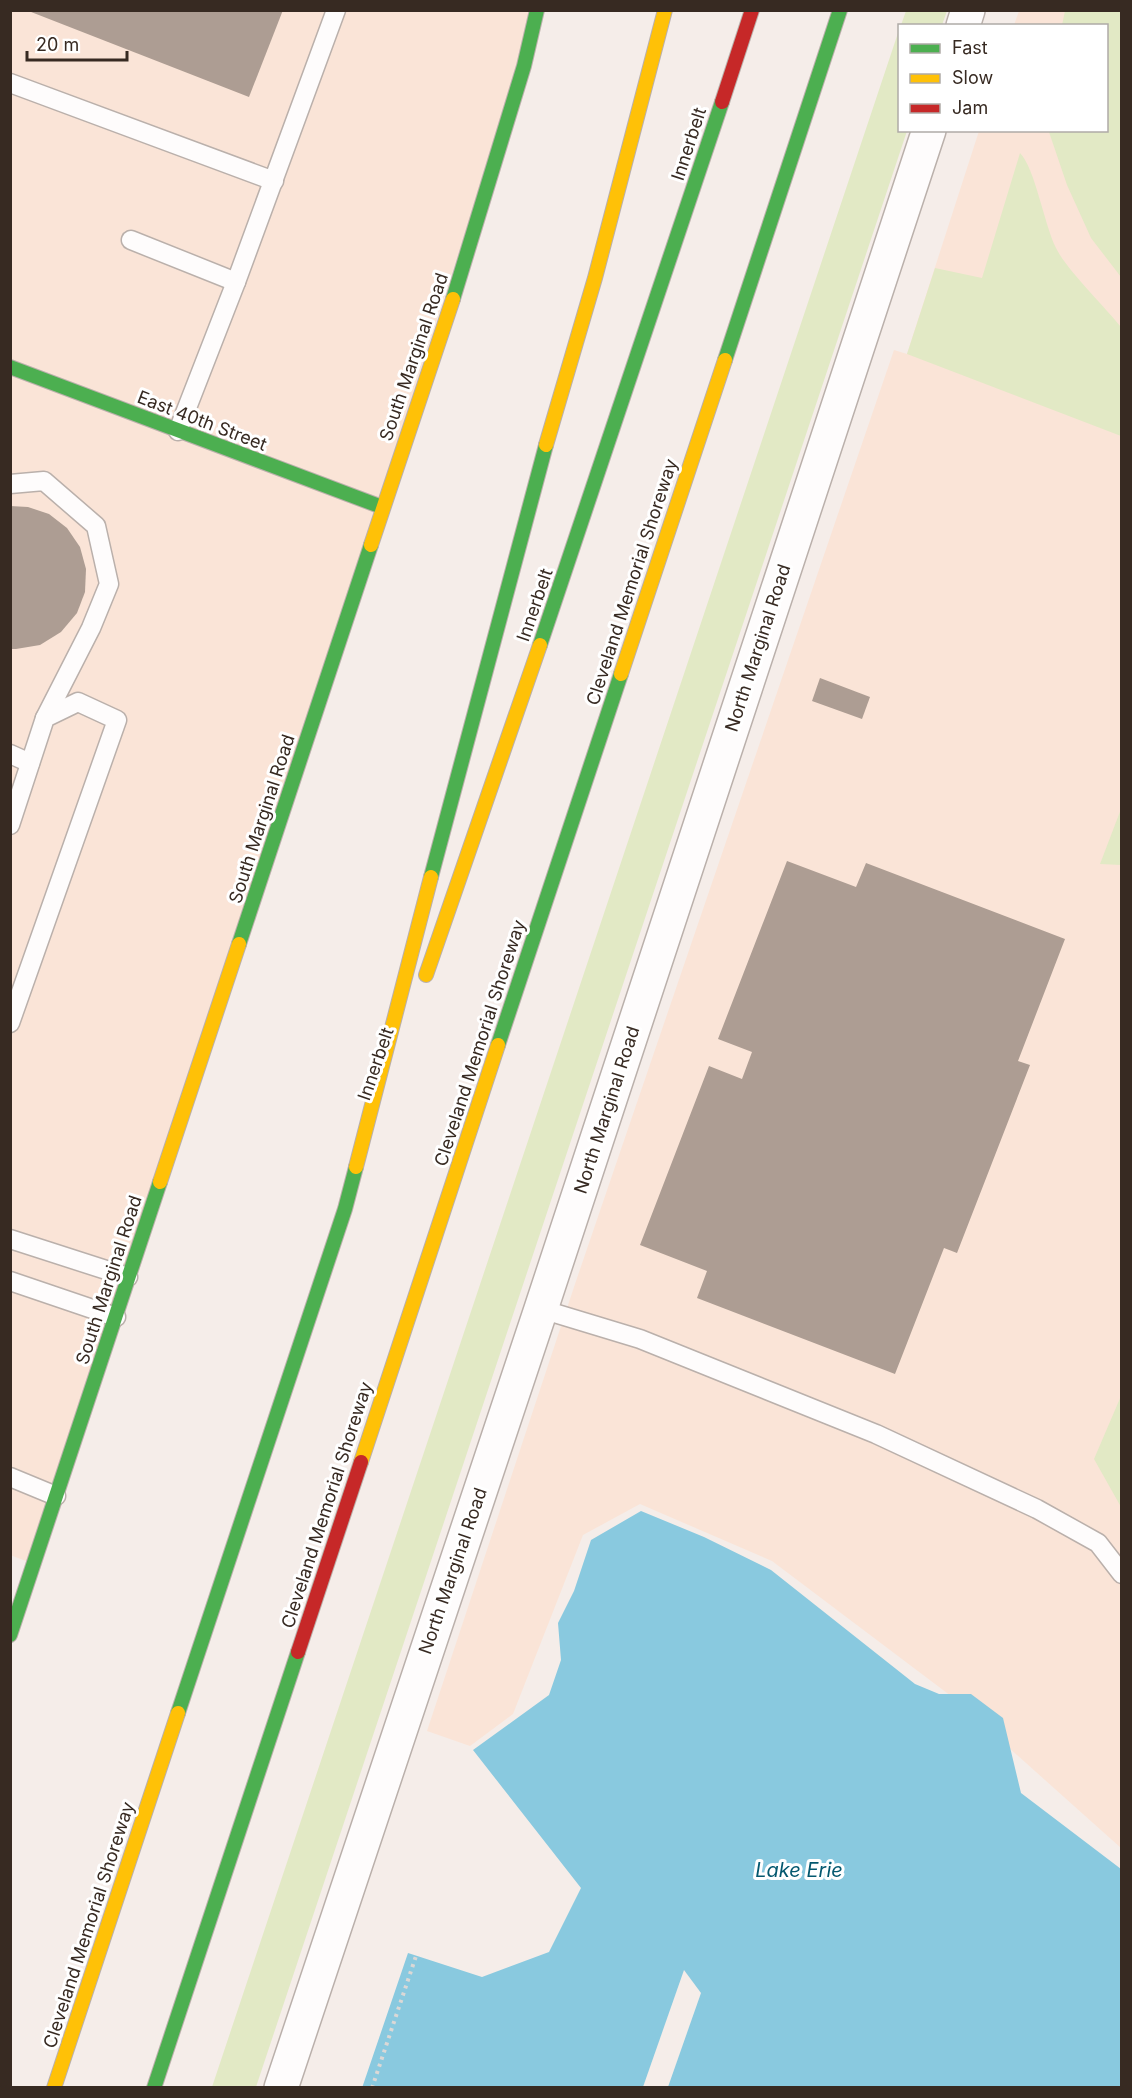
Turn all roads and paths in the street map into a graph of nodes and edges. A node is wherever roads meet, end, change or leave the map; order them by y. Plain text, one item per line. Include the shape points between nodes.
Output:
1 (336, 10) edge
2 (537, 10) edge
3 (665, 10) edge
4 (753, 10) edge
5 (840, 10) edge
6 (10, 83) edge
7 (928, 132) edge
8 (274, 181) junction
9 (131, 240) dead end
10 (236, 282) junction
11 (10, 367) edge
12 (178, 431) junction
13 (10, 484) edge
14 (382, 507) junction
15 (45, 718) junction
16 (10, 754) edge
17 (30, 764) junction
18 (10, 825) edge
19 (423, 984) dead end
20 (10, 1023) edge
21 (404, 1040) dead end
22 (345, 1209) junction
23 (10, 1239) edge
24 (128, 1277) junction
25 (10, 1281) edge
26 (541, 1309) junction
27 (116, 1317) junction
28 (10, 1477) edge
29 (56, 1496) junction
30 (1122, 1574) edge
31 (10, 1635) edge
32 (416, 1956) dead end
33 (54, 2088) edge
34 (154, 2088) edge
35 (281, 2088) edge
36 (372, 2088) edge

1 - 8 lane
2 - 14 main road, South Marginal Road via 469,249
3 - 22 main road, Cleveland Memorial Shoreway via 592,289 528,505
4 - 19 main road, Innerbelt via 583,522
5 - 34 main road, Cleveland Memorial Shoreway
6 - 8 lane
7 - 26 street, North Marginal Road
8 - 10 lane
9 - 10 lane
10 - 12 lane
11 - 12 main road, East 40th Street
12 - 14 main road, East 40th Street
13 - 15 lane via 44,480 96,526 109,584
14 - 24 main road, South Marginal Road
15 - 17 lane
15 - 20 lane via 78,702 117,720
16 - 17 lane
17 - 18 lane
21 - 22 main road, Innerbelt
22 - 33 main road, Cleveland Memorial Shoreway
23 - 24 lane
24 - 27 main road, South Marginal Road
25 - 27 lane
26 - 30 lane via 640,1339 876,1434 1037,1509 1098,1543
26 - 35 street, North Marginal Road
27 - 29 main road, South Marginal Road
28 - 29 lane
29 - 31 main road, South Marginal Road
32 - 36 path

